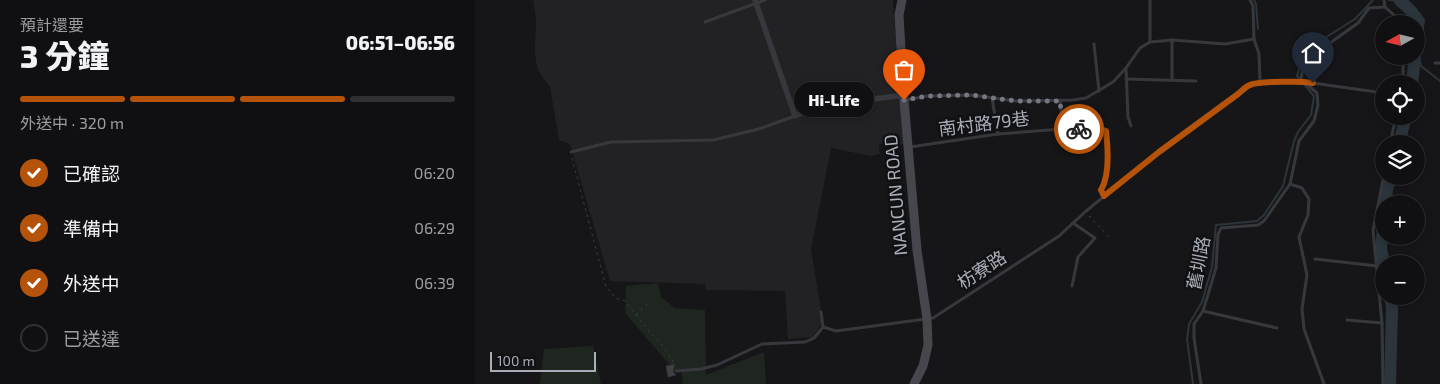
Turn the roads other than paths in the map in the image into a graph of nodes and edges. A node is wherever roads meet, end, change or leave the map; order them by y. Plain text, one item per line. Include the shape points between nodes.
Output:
1 (765, 0) edge
2 (903, 0) edge
3 (1150, 0) edge
4 (1250, 0) edge
5 (1384, 0) edge
6 (756, 1) edge
7 (1385, 7) junction
8 (1394, 15) edge
9 (705, 22) dead end
10 (1255, 39) junction
11 (1172, 40) junction
12 (1149, 42) junction
13 (1094, 44) dead end
14 (1435, 62) dead end
15 (1440, 64) edge
16 (1126, 68) junction
17 (1126, 79) junction
18 (1172, 80) junction
19 (1196, 81) dead end
20 (1305, 82) junction
21 (1260, 83) junction
22 (1099, 91) junction
23 (1375, 91) edge
24 (904, 98) junction
25 (992, 98) junction
26 (1060, 101) junction
27 (795, 116) junction
28 (1131, 126) dead end
29 (1063, 129) junction
30 (998, 134) junction
31 (908, 147) junction
32 (571, 152) road end
33 (1290, 184) junction
34 (1382, 185) edge
35 (1104, 196) junction
36 (1073, 223) junction
37 (1376, 255) edge
38 (1315, 259) dead end
39 (1375, 266) edge
40 (1072, 286) dead end
41 (1380, 305) edge
42 (1203, 311) junction
43 (821, 312) dead end
44 (927, 319) junction
45 (1347, 320) dead end
46 (1382, 323) junction
47 (823, 328) junction
48 (1277, 328) dead end
49 (676, 371) road end
50 (915, 384) edge
51 (1201, 384) edge
52 (1324, 384) edge
53 (1383, 384) edge

1 - 6 lane
2 - 24 street, NANCUN ROAD via 899,15
3 - 12 lane
4 - 10 lane
5 - 7 lane
6 - 9 lane
6 - 27 street
7 - 8 lane
7 - 20 lane via 1369,8 1358,23 1323,48 1303,67 1301,79
10 - 11 lane via 1225,44
10 - 21 lane
11 - 12 lane
11 - 18 lane
12 - 16 lane via 1140,48
13 - 22 lane
14 - 15 lane
16 - 17 lane
16 - 22 lane
17 - 18 lane
17 - 28 lane
18 - 19 lane
20 - 21 lane
20 - 23 lane
20 - 33 lane, 舊圳路 via 1317,93 1318,104 1313,121 1299,141
21 - 35 lane, 枋寮路 via 1249,85
22 - 26 lane via 1086,98
24 - 25 lane via 971,95
24 - 27 street via 819,106
24 - 31 street, NANCUN ROAD
25 - 26 lane
25 - 30 lane
26 - 29 lane
27 - 32 lane via 713,140 611,142
29 - 30 lane, 南村路79巷
29 - 35 lane, 南村路79巷 via 1098,128 1106,131 1108,149 1101,190
30 - 31 lane, 南村路79巷
31 - 44 street, NANCUN ROAD
33 - 42 lane, 舊圳路 via 1258,225 1221,228 1216,268
33 - 52 lane via 1302,188 1309,198 1308,215 1299,237 1307,275 1302,309 1304,329
34 - 37 lane via 1373,230
35 - 36 lane, 枋寮路
36 - 40 lane via 1095,238 1078,257
36 - 44 lane, 枋寮路 via 1059,236
38 - 39 lane
41 - 46 lane
42 - 48 lane
42 - 51 lane, 舊圳路 via 1193,324
43 - 47 lane
44 - 47 lane, 枋寮路 via 836,331
44 - 50 street, NANCUN ROAD via 928,344
45 - 46 lane
46 - 53 lane
47 - 49 lane via 805,342 762,344 717,365

